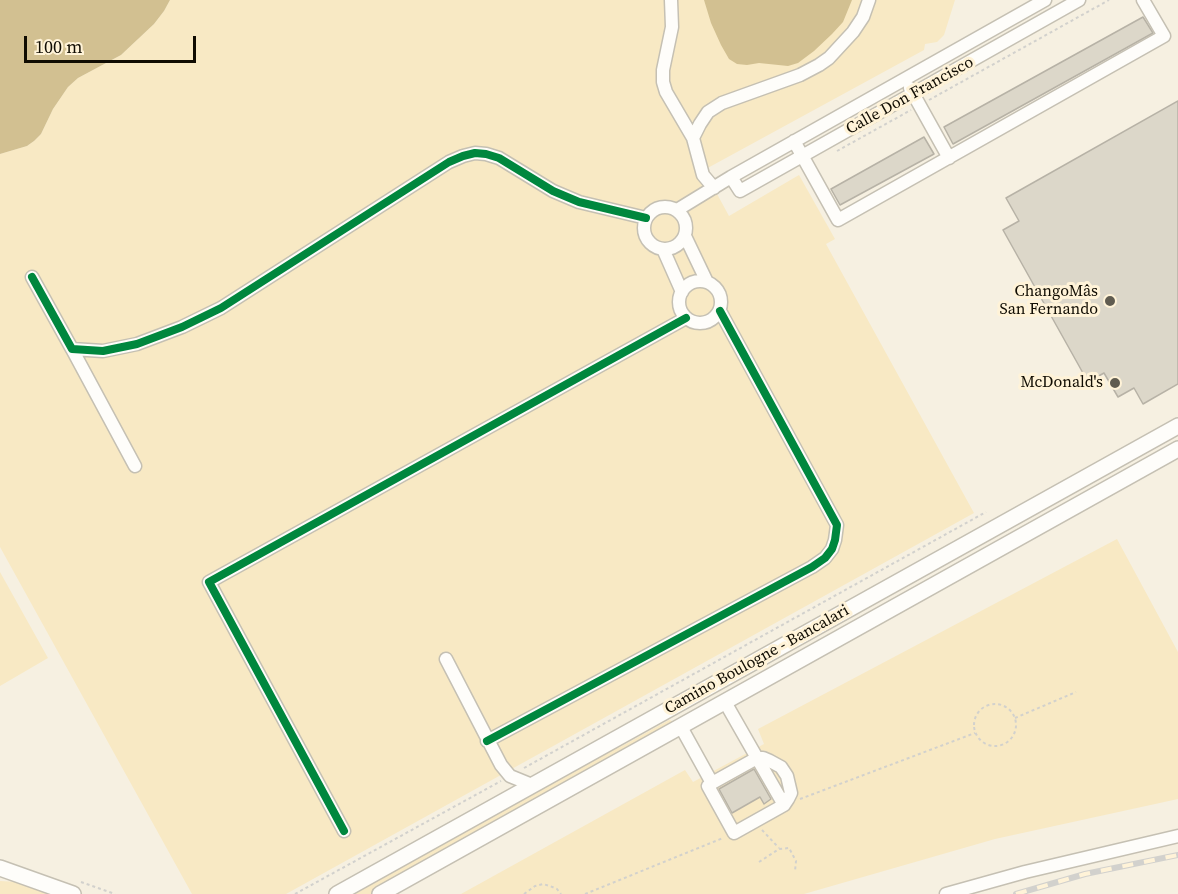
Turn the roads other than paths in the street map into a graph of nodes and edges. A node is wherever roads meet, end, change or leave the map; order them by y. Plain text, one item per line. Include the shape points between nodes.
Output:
1 (671, 0) edge
2 (869, 0) edge
3 (1045, 0) edge
4 (1079, 0) edge
5 (1143, 0) edge
6 (905, 79) junction
7 (913, 94) junction
8 (693, 138) junction
9 (794, 141) junction
10 (802, 156) junction
11 (949, 158) junction
12 (731, 177) junction
13 (714, 188) junction
14 (678, 210) junction
15 (646, 218) junction
16 (685, 236) junction
17 (663, 249) junction
18 (32, 277) dead end
19 (706, 282) junction
20 (682, 292) junction
21 (720, 311) junction
22 (686, 318) junction
23 (72, 349) junction
24 (1178, 426) edge
25 (1178, 450) edge
26 (135, 466) dead end
27 (446, 659) dead end
28 (725, 702) junction
29 (681, 727) junction
30 (487, 741) junction
31 (757, 758) junction
32 (712, 783) junction
33 (532, 785) junction
34 (784, 805) junction
35 (344, 831) dead end
36 (1178, 836) edge
37 (5, 872) edge
38 (73, 894) edge
39 (337, 894) edge
40 (380, 894) edge
41 (946, 894) edge

1 - 8 street via 672,27 663,82
2 - 8 street via 853,32 829,58 800,75 708,112
3 - 6 street, Calle Don Francisco
4 - 7 street, Calle Don Francisco
5 - 11 street via 1164,36
6 - 7 street
6 - 9 street, Calle Don Francisco
7 - 10 street, Calle Don Francisco
7 - 11 street
8 - 13 street via 703,175
9 - 10 street
9 - 12 street, Calle Don Francisco
10 - 11 street via 838,220
10 - 12 street, Calle Don Francisco via 740,191
12 - 13 street, Calle Don Francisco
13 - 14 street, Calle Don Francisco
14 - 15 street via 657,208
14 - 16 street via 686,222
15 - 17 street via 646,238
15 - 23 street via 579,202 499,158 476,153 449,162 213,312 137,344 103,351
16 - 17 street via 676,246
16 - 19 street
17 - 20 street
18 - 23 street
19 - 20 street via 692,283
19 - 21 street via 718,290
20 - 22 street via 680,306
21 - 22 street via 705,323
21 - 30 street via 837,525 832,549 812,567
22 - 35 street via 209,582
23 - 26 street
24 - 33 main road, Camino Boulogne - Bancalari
25 - 28 main road, Camino Boulogne - Bancalari
27 - 30 street
28 - 29 main road, Camino Boulogne - Bancalari
28 - 31 street
29 - 32 street
29 - 40 main road, Camino Boulogne - Bancalari
30 - 33 street via 510,776
31 - 32 street
31 - 34 street
31 - 34 street via 781,767 787,776 791,793
32 - 34 street via 708,786 734,833
33 - 39 main road, Camino Boulogne - Bancalari
36 - 41 street
37 - 38 main road

